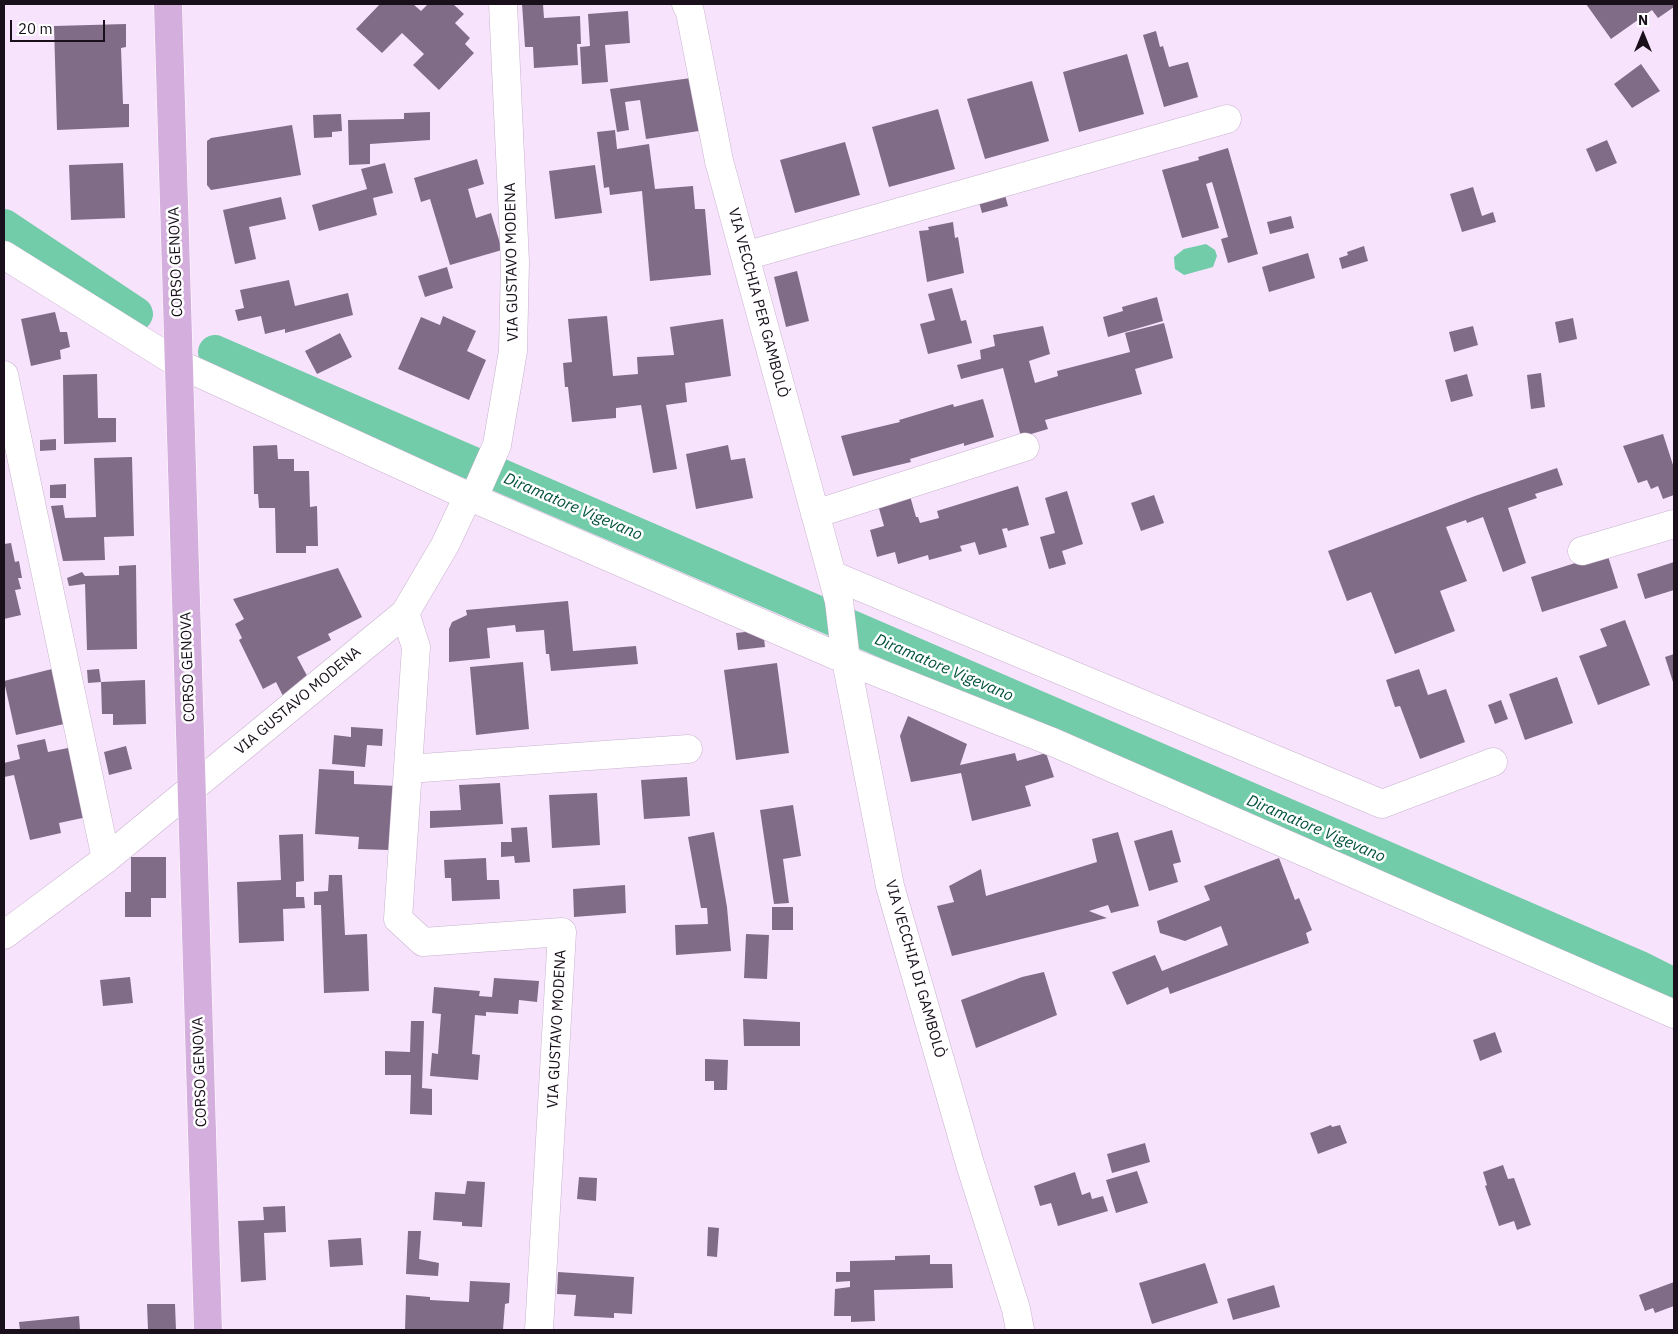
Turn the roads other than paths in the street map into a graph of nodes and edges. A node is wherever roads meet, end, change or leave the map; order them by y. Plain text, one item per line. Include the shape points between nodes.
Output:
1 (168, 4) edge
2 (503, 4) edge
3 (686, 4) edge
4 (1227, 119) dead end
5 (4, 255) edge
6 (745, 256) junction
7 (179, 364) junction
8 (4, 375) edge
9 (1025, 447) dead end
10 (473, 492) junction
11 (816, 514) junction
12 (1674, 524) edge
13 (1582, 551) dead end
14 (836, 588) junction
15 (405, 613) junction
16 (846, 652) junction
17 (688, 749) dead end
18 (1494, 762) dead end
19 (408, 769) junction
20 (191, 789) junction
21 (106, 859) junction
22 (4, 934) edge
23 (1674, 1014) edge
24 (208, 1330) edge
25 (539, 1330) edge
26 (1020, 1330) edge

1 - 7 main road, CORSO GENOVA
2 - 10 street, VIA GUSTAVO MODENA via 515,262 513,351 497,445
3 - 6 street, VIA VECCHIA PER GAMBOLÒ via 719,161
4 - 6 street
5 - 7 street
6 - 11 street, VIA VECCHIA PER GAMBOLÒ
7 - 10 street
7 - 20 main road, CORSO GENOVA
8 - 21 street
9 - 11 street
10 - 15 street, VIA GUSTAVO MODENA
10 - 16 street
11 - 14 street, VIA VECCHIA PER GAMBOLÒ
12 - 13 street
14 - 16 street, VIA VECCHIA DI GAMBOLÒ
14 - 18 street via 1382,804
15 - 19 street, VIA GUSTAVO MODENA via 416,647
15 - 20 street, VIA GUSTAVO MODENA
16 - 23 street
16 - 26 street, VIA VECCHIA DI GAMBOLÒ via 890,886
17 - 19 street
19 - 25 street, VIA GUSTAVO MODENA via 398,919 423,942 562,932
20 - 21 street, VIA GUSTAVO MODENA
20 - 24 main road, CORSO GENOVA
21 - 22 street, VIA GUSTAVO MODENA

